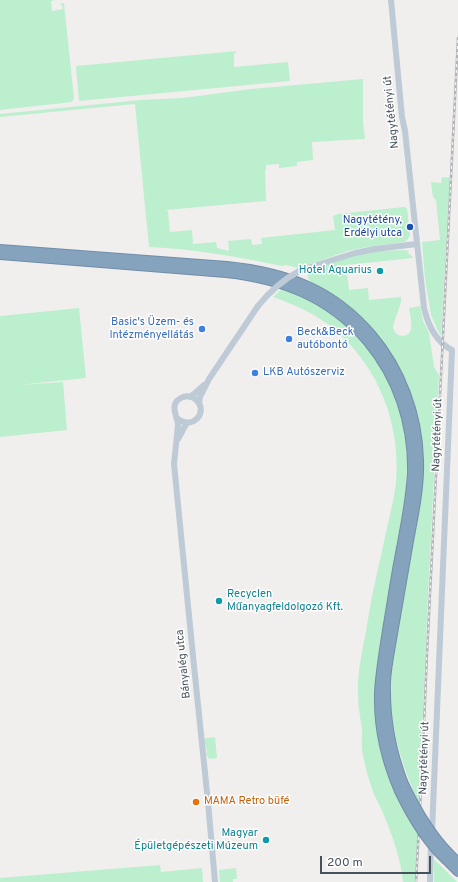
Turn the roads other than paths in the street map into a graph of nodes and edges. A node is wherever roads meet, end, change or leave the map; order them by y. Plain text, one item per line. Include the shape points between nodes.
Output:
1 (390, 0) edge
2 (415, 229) junction
3 (417, 244) junction
4 (402, 246) junction
5 (0, 249) edge
6 (0, 255) edge
7 (418, 260) junction
8 (209, 379) junction
9 (190, 397) junction
10 (198, 403) junction
11 (177, 418) junction
12 (187, 423) junction
13 (176, 444) junction
14 (453, 859) edge
15 (458, 872) edge
16 (215, 882) edge
17 (430, 882) edge

1 - 2 street, Nagytétényi út
2 - 3 street, Nagytétényi út
2 - 4 street via 411,241
3 - 4 street
3 - 7 street, Nagytétényi út
4 - 7 street via 412,251
4 - 8 street, bridge via 365,250 300,270 290,276 258,306
5 - 14 highway, bridge via 227,266 269,272 298,281 335,301 359,321 377,341 390,360 405,391 416,426 419,455 418,486 386,680 389,732 395,759 411,799
6 - 14 highway, bridge via 226,272 271,280 302,292 335,311 351,324 378,355 399,394 412,449 410,497 381,670 379,694 383,742 399,791 410,813 434,847
7 - 17 street, Nagytétényi út via 428,321 434,334 452,350
8 - 9 street
8 - 10 street
9 - 10 street
9 - 11 street, Bányalég utca via 176,402 174,412
10 - 12 street, Bányalég utca via 198,418
11 - 12 street
11 - 13 street, Bányalég utca
12 - 13 street, Bányalég utca
13 - 16 street, Bányalég utca via 174,464
14 - 15 highway

